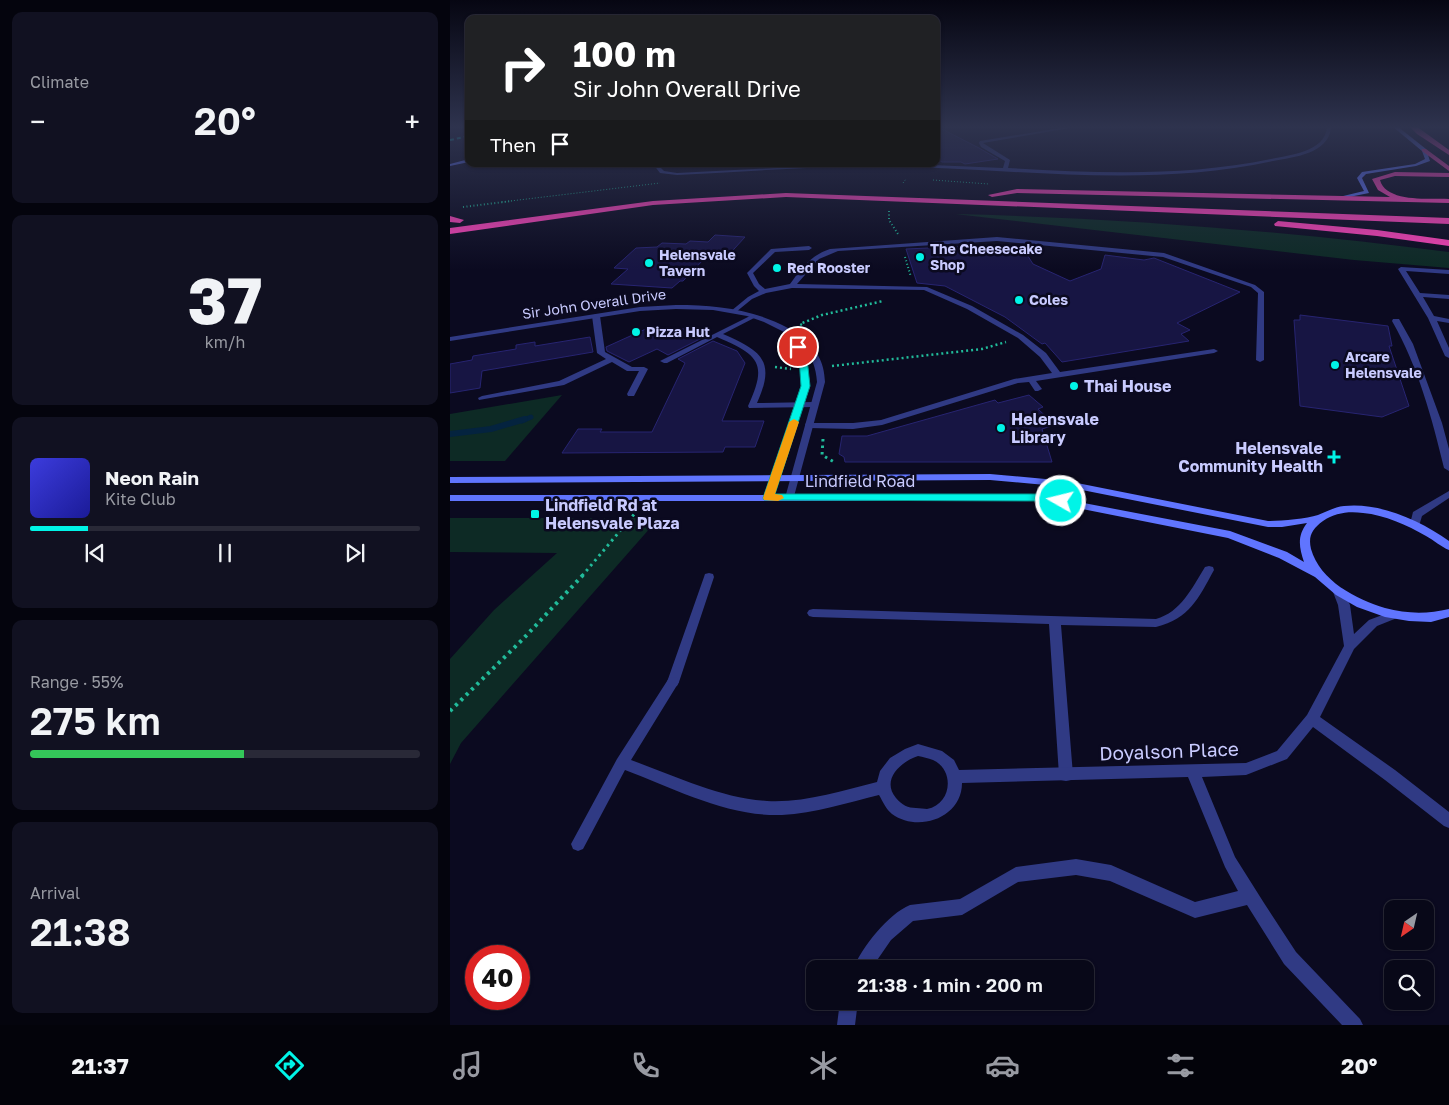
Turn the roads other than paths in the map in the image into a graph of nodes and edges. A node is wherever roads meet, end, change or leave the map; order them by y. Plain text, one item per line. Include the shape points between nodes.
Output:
1 (1363, 174) edge
2 (1449, 175) edge
3 (734, 189) dead end
4 (679, 192) dead end
5 (992, 195) junction
6 (619, 198) dead end
7 (1340, 198) junction
8 (1413, 200) junction
9 (1449, 200) edge
10 (1017, 204) junction
11 (1449, 214) edge
12 (469, 219) dead end
13 (450, 220) edge
14 (1449, 222) edge
15 (450, 233) edge
16 (1449, 243) edge
17 (809, 248) dead end
18 (1449, 272) edge
19 (792, 286) junction
20 (764, 291) junction
21 (1418, 295) junction
22 (1449, 297) edge
23 (734, 311) junction
24 (596, 316) junction
25 (754, 316) junction
26 (1432, 318) junction
27 (1396, 321) dead end
28 (1449, 321) edge
29 (718, 335) junction
30 (450, 339) edge
31 (796, 339) junction
32 (1214, 350) dead end
33 (1449, 356) edge
34 (612, 360) junction
35 (1260, 360) dead end
36 (664, 361) dead end
37 (1057, 374) junction
38 (1030, 378) junction
39 (1038, 389) dead end
40 (631, 394) dead end
41 (482, 398) dead end
42 (800, 405) junction
43 (814, 405) junction
44 (810, 425) junction
45 (1449, 468) edge
46 (450, 480) edge
47 (773, 480) junction
48 (796, 480) junction
49 (1449, 494) edge
50 (450, 498) edge
51 (768, 498) junction
52 (790, 498) junction
53 (1318, 518) junction
54 (1415, 524) junction
55 (1449, 546) edge
56 (1209, 570) dead end
57 (1318, 574) junction
58 (709, 577) dead end
59 (1339, 592) junction
60 (813, 613) dead end
61 (1392, 615) junction
62 (1448, 615) edge
63 (1055, 622) junction
64 (1350, 646) junction
65 (1312, 719) junction
66 (622, 763) junction
67 (1193, 772) junction
68 (1066, 775) junction
69 (956, 777) junction
70 (884, 787) junction
71 (1448, 819) edge
72 (578, 844) dead end
73 (1250, 896) junction
74 (867, 960) edge
75 (848, 1010) edge
76 (846, 1025) edge
77 (1354, 1025) edge

1 - 7 street via 1359,179 1367,192
2 - 8 highway via 1395,174 1376,179 1383,191
3 - 5 highway via 820,188
4 - 6 highway
5 - 7 highway via 1018,192
5 - 11 highway
7 - 8 highway
8 - 9 highway
10 - 14 highway
10 - 15 highway via 744,196 653,203
10 - 16 highway via 1312,227
12 - 13 highway
17 - 20 street via 778,249 767,254 750,274
18 - 21 street via 1401,269
19 - 20 street
19 - 35 street via 821,253 838,249 997,239 1164,255 1253,286 1261,292
19 - 37 street via 925,288 945,294 1022,338
20 - 23 street
21 - 22 street
21 - 26 street
23 - 24 street, Sir John Overall Drive via 690,306
23 - 25 street, Sir John Overall Drive
24 - 30 street, Sir John Overall Drive
24 - 34 street via 601,353
25 - 29 street
25 - 31 street, Sir John Overall Drive via 784,329
26 - 28 street
26 - 33 street
27 - 45 street via 1409,344 1438,423
29 - 36 street
29 - 42 street via 754,354 762,367 763,375 752,406
31 - 42 street via 805,369 806,386
31 - 43 street, Sir John Overall Drive via 805,344 821,368 821,382
32 - 37 street
34 - 40 street via 630,369 644,369
34 - 41 street via 561,383
37 - 38 street
38 - 39 street
38 - 44 street via 882,422 853,426
42 - 43 street
42 - 47 street
43 - 44 street
44 - 48 street
46 - 47 street, Lindfield Road
47 - 48 street, Lindfield Road
47 - 51 street
48 - 52 street
48 - 53 street, Lindfield Road via 1025,479 1067,484 1268,524
49 - 54 street via 1417,514
50 - 51 street, Lindfield Road
51 - 52 street, Lindfield Road
52 - 57 street, Lindfield Road via 1042,498 1230,536 1284,555
53 - 54 street, Lindfield Road via 1341,511 1371,511
53 - 57 street via 1307,528 1303,542 1307,557
54 - 55 street, Lindfield Road
56 - 63 street via 1181,612 1168,621
57 - 59 street
58 - 66 street via 673,682
59 - 61 street via 1364,606
59 - 64 street
60 - 63 street
61 - 62 street via 1420,618
61 - 64 street, Doyalson Place via 1373,623
63 - 68 street
64 - 65 street, Doyalson Place
65 - 67 street, Doyalson Place via 1282,754 1246,769
65 - 71 street
66 - 70 street via 732,803 769,808 801,806
66 - 72 street
67 - 68 street, Doyalson Place
67 - 73 street via 1230,862
68 - 69 street, Doyalson Place
69 - 70 street via 942,757 918,750 896,759 885,776
69 - 70 street via 950,800 941,810 929,815 904,813 893,806
73 - 74 street via 1195,910 1111,873 1076,867 1016,875 962,907 910,913 885,934
73 - 77 street via 1290,958
75 - 76 street

